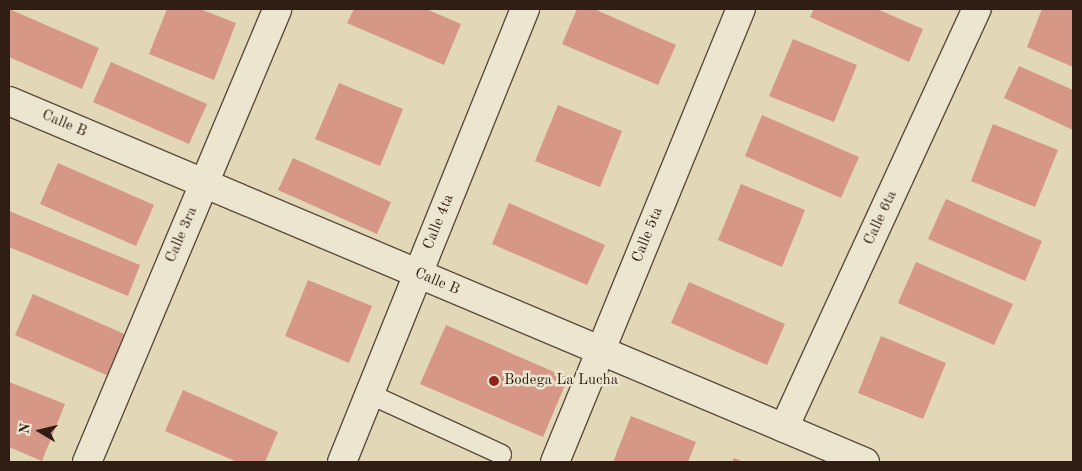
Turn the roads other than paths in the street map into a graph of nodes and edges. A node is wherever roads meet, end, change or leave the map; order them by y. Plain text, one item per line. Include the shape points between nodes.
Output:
1 (277, 9) edge
2 (525, 9) edge
3 (741, 9) edge
4 (977, 9) edge
5 (9, 101) edge
6 (204, 183) junction
7 (418, 274) junction
8 (601, 351) junction
9 (370, 394) junction
10 (784, 428) junction
11 (501, 454) dead end
12 (87, 462) edge
13 (342, 462) edge
14 (555, 462) edge
15 (866, 462) edge

1 - 6 street, Calle 3ra
2 - 7 street, Calle 4ta
3 - 8 street, Calle 5ta
4 - 10 street, Calle 6ta
5 - 6 street, Calle B
6 - 7 street, Calle B
6 - 12 street, Calle 3ra
7 - 8 street, Calle B
7 - 9 street, Calle 4ta
8 - 10 street, Calle B
8 - 14 street, Calle 5ta
9 - 11 lane
9 - 13 street, Calle 4ta
10 - 15 street, Calle B

